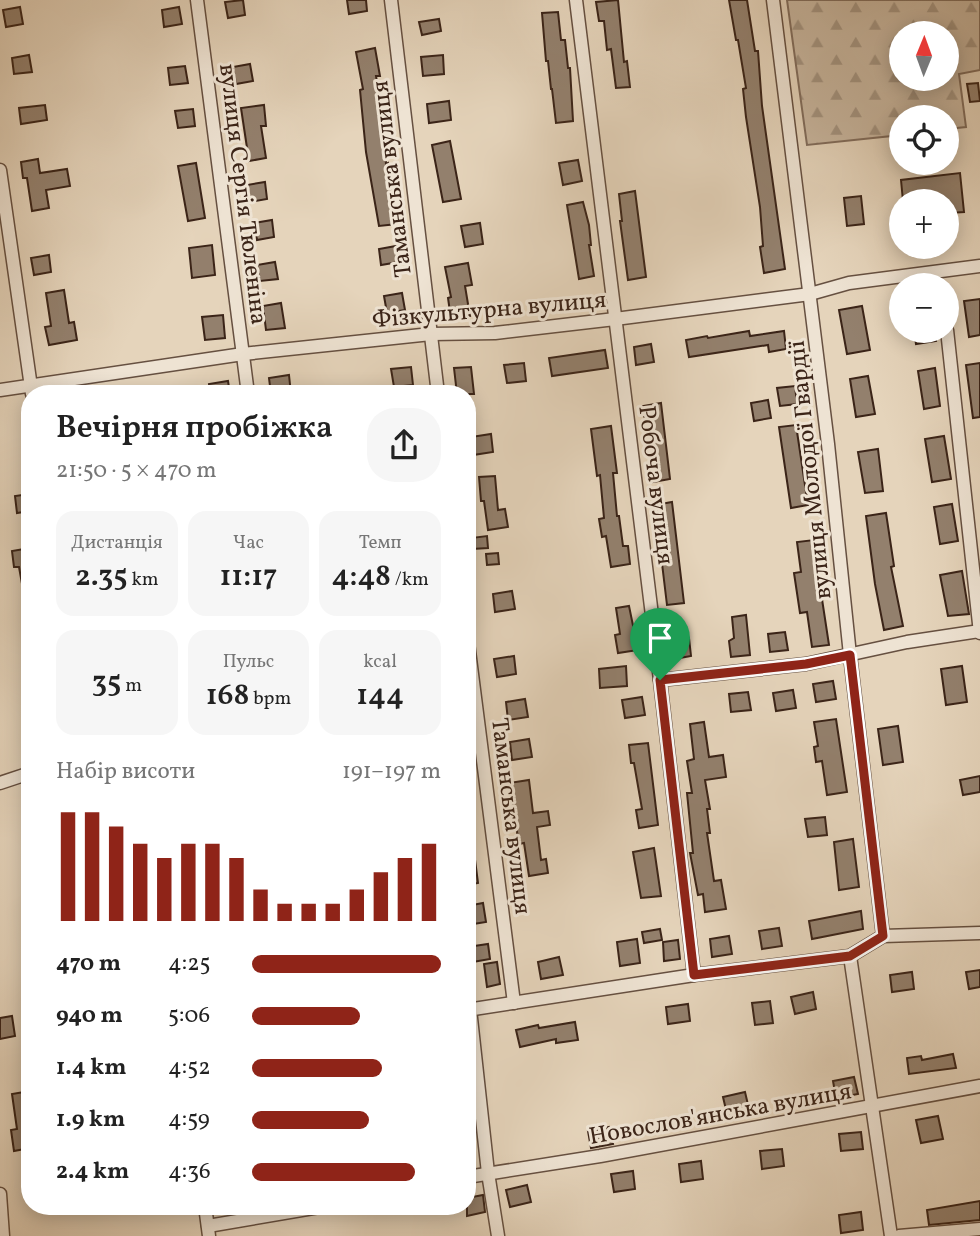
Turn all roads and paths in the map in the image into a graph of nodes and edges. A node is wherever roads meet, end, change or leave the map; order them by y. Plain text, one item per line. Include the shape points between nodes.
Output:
1 (197, 0) edge
2 (391, 0) edge
3 (576, 0) edge
4 (774, 0) edge
5 (0, 170) edge
6 (980, 266) edge
7 (940, 271) joint
8 (810, 294) junction
9 (615, 320) junction
10 (431, 334) junction
11 (948, 343) edge
12 (243, 354) junction
13 (30, 385) edge
14 (60, 385) edge
15 (247, 385) edge
16 (437, 385) edge
17 (0, 390) edge
18 (21, 390) edge
19 (980, 631) edge
20 (850, 655) junction
21 (660, 680) junction
22 (476, 705) edge
23 (21, 776) edge
24 (0, 783) edge
25 (980, 933) edge
26 (883, 936) junction
27 (850, 956) junction
28 (694, 975) junction
29 (514, 1003) junction
30 (476, 1009) edge
31 (476, 1070) edge
32 (980, 1086) edge
33 (874, 1106) junction
34 (488, 1173) junction
35 (476, 1175) edge
36 (0, 1194) edge
37 (283, 1215) edge
38 (980, 1229) edge
39 (208, 1231) edge
40 (2, 1236) edge
41 (498, 1236) edge
42 (891, 1236) edge
43 (900, 1236) edge

1 - 12 street, вулиця Сергія Тюленіна
2 - 10 street, Таманська вулиця
3 - 9 street, Робоча вулиця
4 - 8 street, вулиця Молодої Гвардії
5 - 13 street
6 - 7 street, Фізкультурна вулиця
7 - 8 street, Фізкультурна вулиця via 849,283
8 - 9 street, Фізкультурна вулиця
8 - 20 street, вулиця Молодої Гвардії
9 - 10 street, Фізкультурна вулиця via 495,333
9 - 21 street, Робоча вулиця
10 - 12 street, Фізкультурна вулиця
10 - 16 street, Таманська вулиця
11 - 19 street
12 - 14 street, Фізкультурна вулиця
12 - 15 street, вулиця Сергія Тюленіна
17 - 18 street, Фізкультурна вулиця
19 - 20 street
20 - 21 street
20 - 26 street, вулиця Молодої Гвардії
21 - 28 street, Робоча вулиця
22 - 29 street, Таманська вулиця
23 - 24 street
25 - 26 street
26 - 27 street
27 - 28 street
27 - 33 street
28 - 29 street
29 - 30 street
31 - 34 street
32 - 33 street, Новослов'янська вулиця
33 - 34 street, Новослов'янська вулиця
33 - 42 street
34 - 35 street, Новослов'янська вулиця
34 - 41 street
36 - 40 street
37 - 39 street
38 - 43 street

